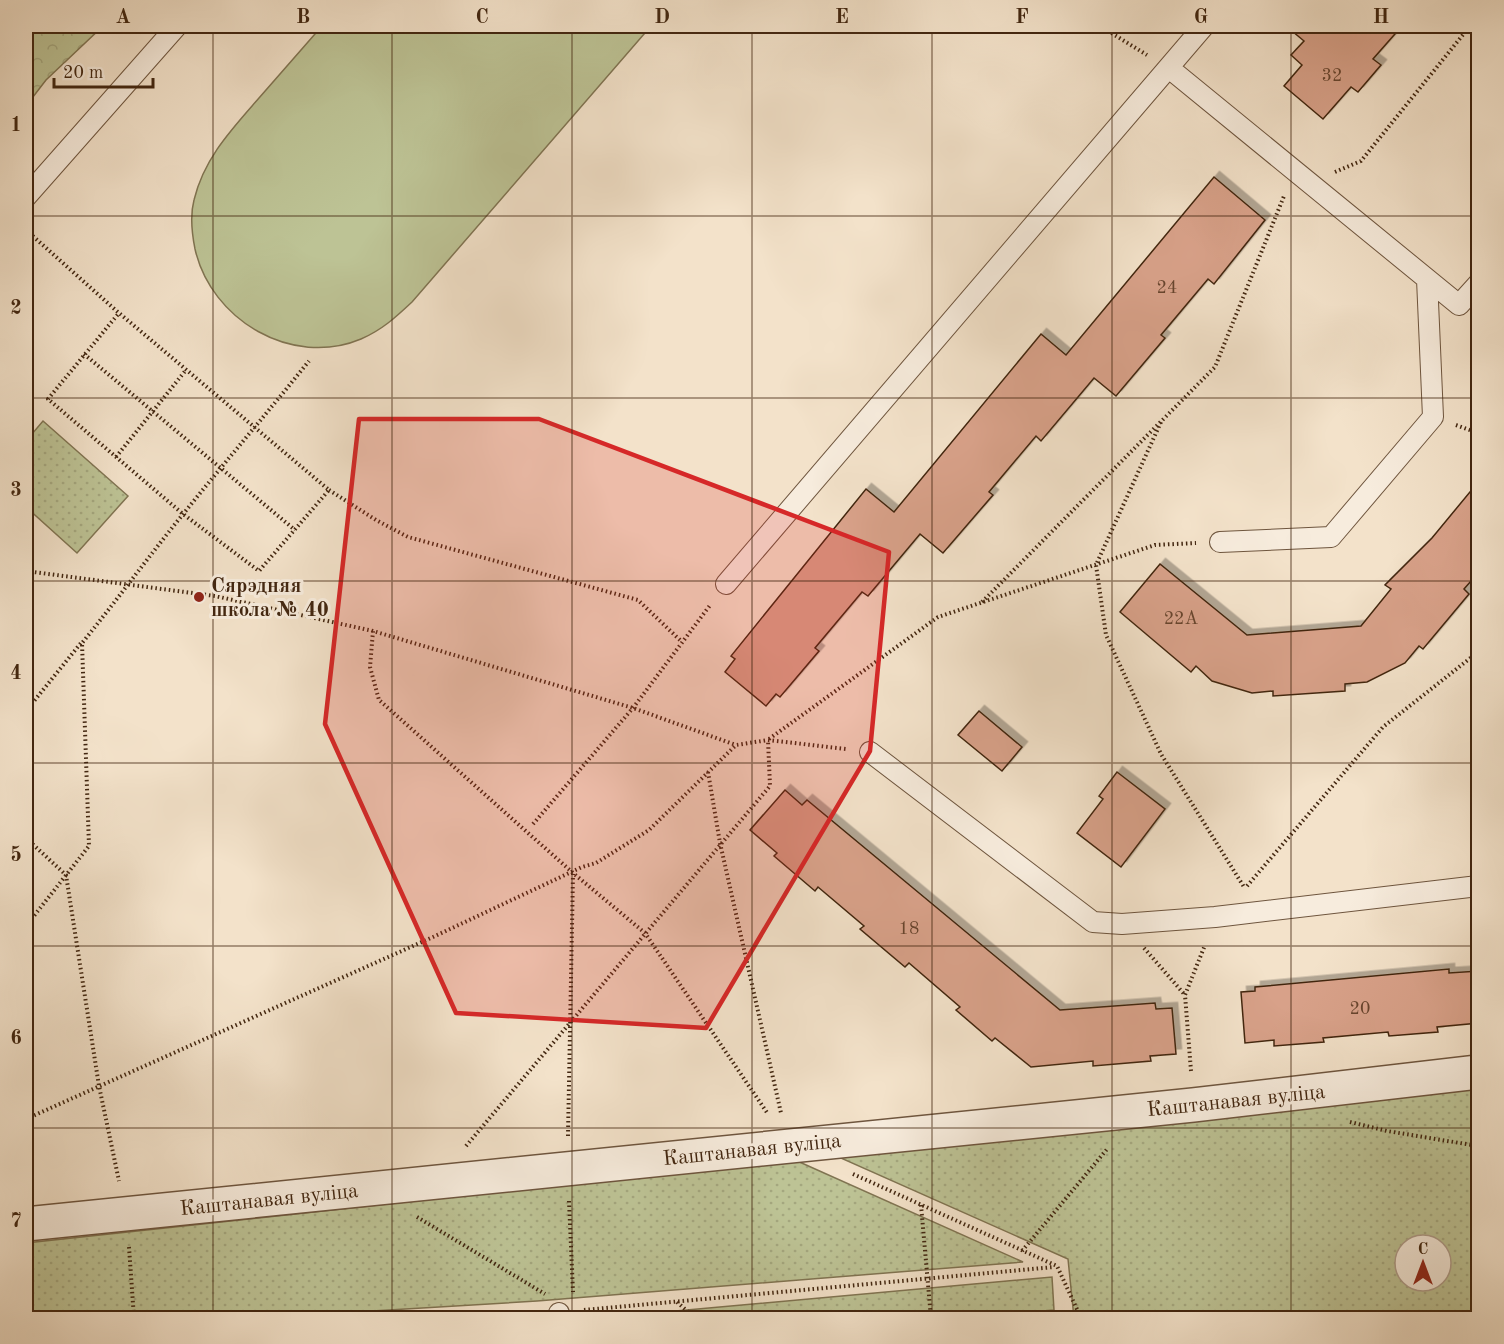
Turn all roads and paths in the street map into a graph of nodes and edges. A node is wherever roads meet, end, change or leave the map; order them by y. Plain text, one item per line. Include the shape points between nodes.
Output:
1 (177, 26) edge
2 (1100, 26) edge
3 (1204, 26) edge
4 (1470, 26) edge
5 (1169, 68) junction
6 (1302, 176) junction
7 (26, 197) edge
8 (26, 230) edge
9 (1427, 279) junction
10 (1479, 284) edge
11 (118, 313) junction
12 (84, 354) junction
13 (309, 361) dead end
14 (186, 370) junction
15 (152, 412) junction
16 (1161, 422) junction
17 (256, 429) junction
18 (116, 457) junction
19 (222, 468) junction
20 (329, 490) junction
21 (183, 514) junction
22 (295, 530) junction
23 (1220, 542) joint
24 (1096, 565) junction
25 (26, 571) edge
26 (726, 584) joint
27 (129, 585) junction
28 (982, 602) junction
29 (373, 631) junction
30 (682, 642) junction
31 (82, 643) junction
32 (1479, 652) edge
33 (633, 708) junction
34 (26, 711) edge
35 (768, 740) junction
36 (736, 745) junction
37 (870, 752) joint
38 (708, 772) junction
39 (533, 824) dead end
40 (26, 838) edge
41 (720, 843) junction
42 (573, 873) junction
43 (66, 875) junction
44 (1479, 886) edge
45 (1245, 888) junction
46 (1238, 896) dead end
47 (1215, 917) junction
48 (26, 923) edge
49 (1122, 924) junction
50 (645, 933) junction
51 (1185, 994) junction
52 (568, 1024) junction
53 (1479, 1072) edge
54 (99, 1086) junction
55 (1193, 1105) junction
56 (1139, 1110) junction
57 (26, 1119) edge
58 (1341, 1120) dead end
59 (788, 1145) junction
60 (1479, 1146) edge
61 (567, 1169) junction
62 (849, 1172) dead end
63 (435, 1183) junction
64 (370, 1189) junction
65 (921, 1204) junction
66 (127, 1214) junction
67 (26, 1224) edge
68 (1022, 1251) junction
69 (1057, 1266) junction
70 (928, 1278) junction
71 (676, 1302) junction
72 (564, 1314) edge
73 (134, 1318) edge
74 (454, 1318) edge
75 (695, 1318) edge
76 (931, 1318) edge
77 (1081, 1318) edge

1 - 7 lane
2 - 5 path
3 - 5 lane
4 - 6 path via 1361,161
5 - 6 lane
5 - 26 lane
6 - 9 lane
6 - 16 path via 1215,367
8 - 11 path
9 - 10 lane via 1459,305
9 - 23 lane via 1433,417 1330,537
11 - 12 path
11 - 14 path
12 - 15 path
12 - 18 path via 48,399
13 - 17 path
14 - 15 path
14 - 17 path
15 - 18 path
15 - 19 path
16 - 24 path
16 - 28 path
17 - 19 path
17 - 20 path
18 - 21 path
19 - 21 path
19 - 22 path
20 - 22 path
20 - 30 path via 408,537 638,600
21 - 22 path via 260,571
21 - 27 path
23 - 24 path via 1155,545
24 - 28 path
24 - 45 path via 1106,635 1161,754
25 - 27 path
26 - 30 path
27 - 29 path via 215,596
27 - 31 path
28 - 35 path via 938,617
29 - 33 path
29 - 42 path via 369,668 379,700
30 - 33 path
31 - 34 path
31 - 43 path via 90,846
32 - 45 path via 1383,727
33 - 36 path
33 - 39 path
35 - 36 path
35 - 37 path
35 - 41 path via 770,786
36 - 38 path
37 - 49 lane via 1093,922
38 - 41 path
38 - 42 path via 649,830
40 - 43 path
41 - 50 path
41 - 59 path
42 - 50 path
42 - 52 path
42 - 54 path
43 - 48 path
43 - 54 path
44 - 47 lane
45 - 46 path
47 - 49 lane
47 - 51 path
49 - 51 path
50 - 52 path
50 - 59 path
51 - 55 path
52 - 61 path
52 - 63 path
53 - 55 street, Каштанавая вуліца
54 - 57 path
54 - 66 path
55 - 56 street, Каштанавая вуліца
56 - 59 street, Каштанавая вуліца
56 - 68 path
58 - 60 path
59 - 61 street, Каштанавая вуліца
61 - 63 street, Каштанавая вуліца
61 - 72 path
62 - 65 path
63 - 64 street, Каштанавая вуліца
64 - 66 street, Каштанавая вуліца
64 - 72 path
65 - 68 path
65 - 70 path
66 - 67 street, Каштанавая вуліца
66 - 73 path
68 - 69 path
69 - 70 path
69 - 77 path
70 - 71 path
70 - 76 path
71 - 72 path
71 - 75 path
72 - 74 path

